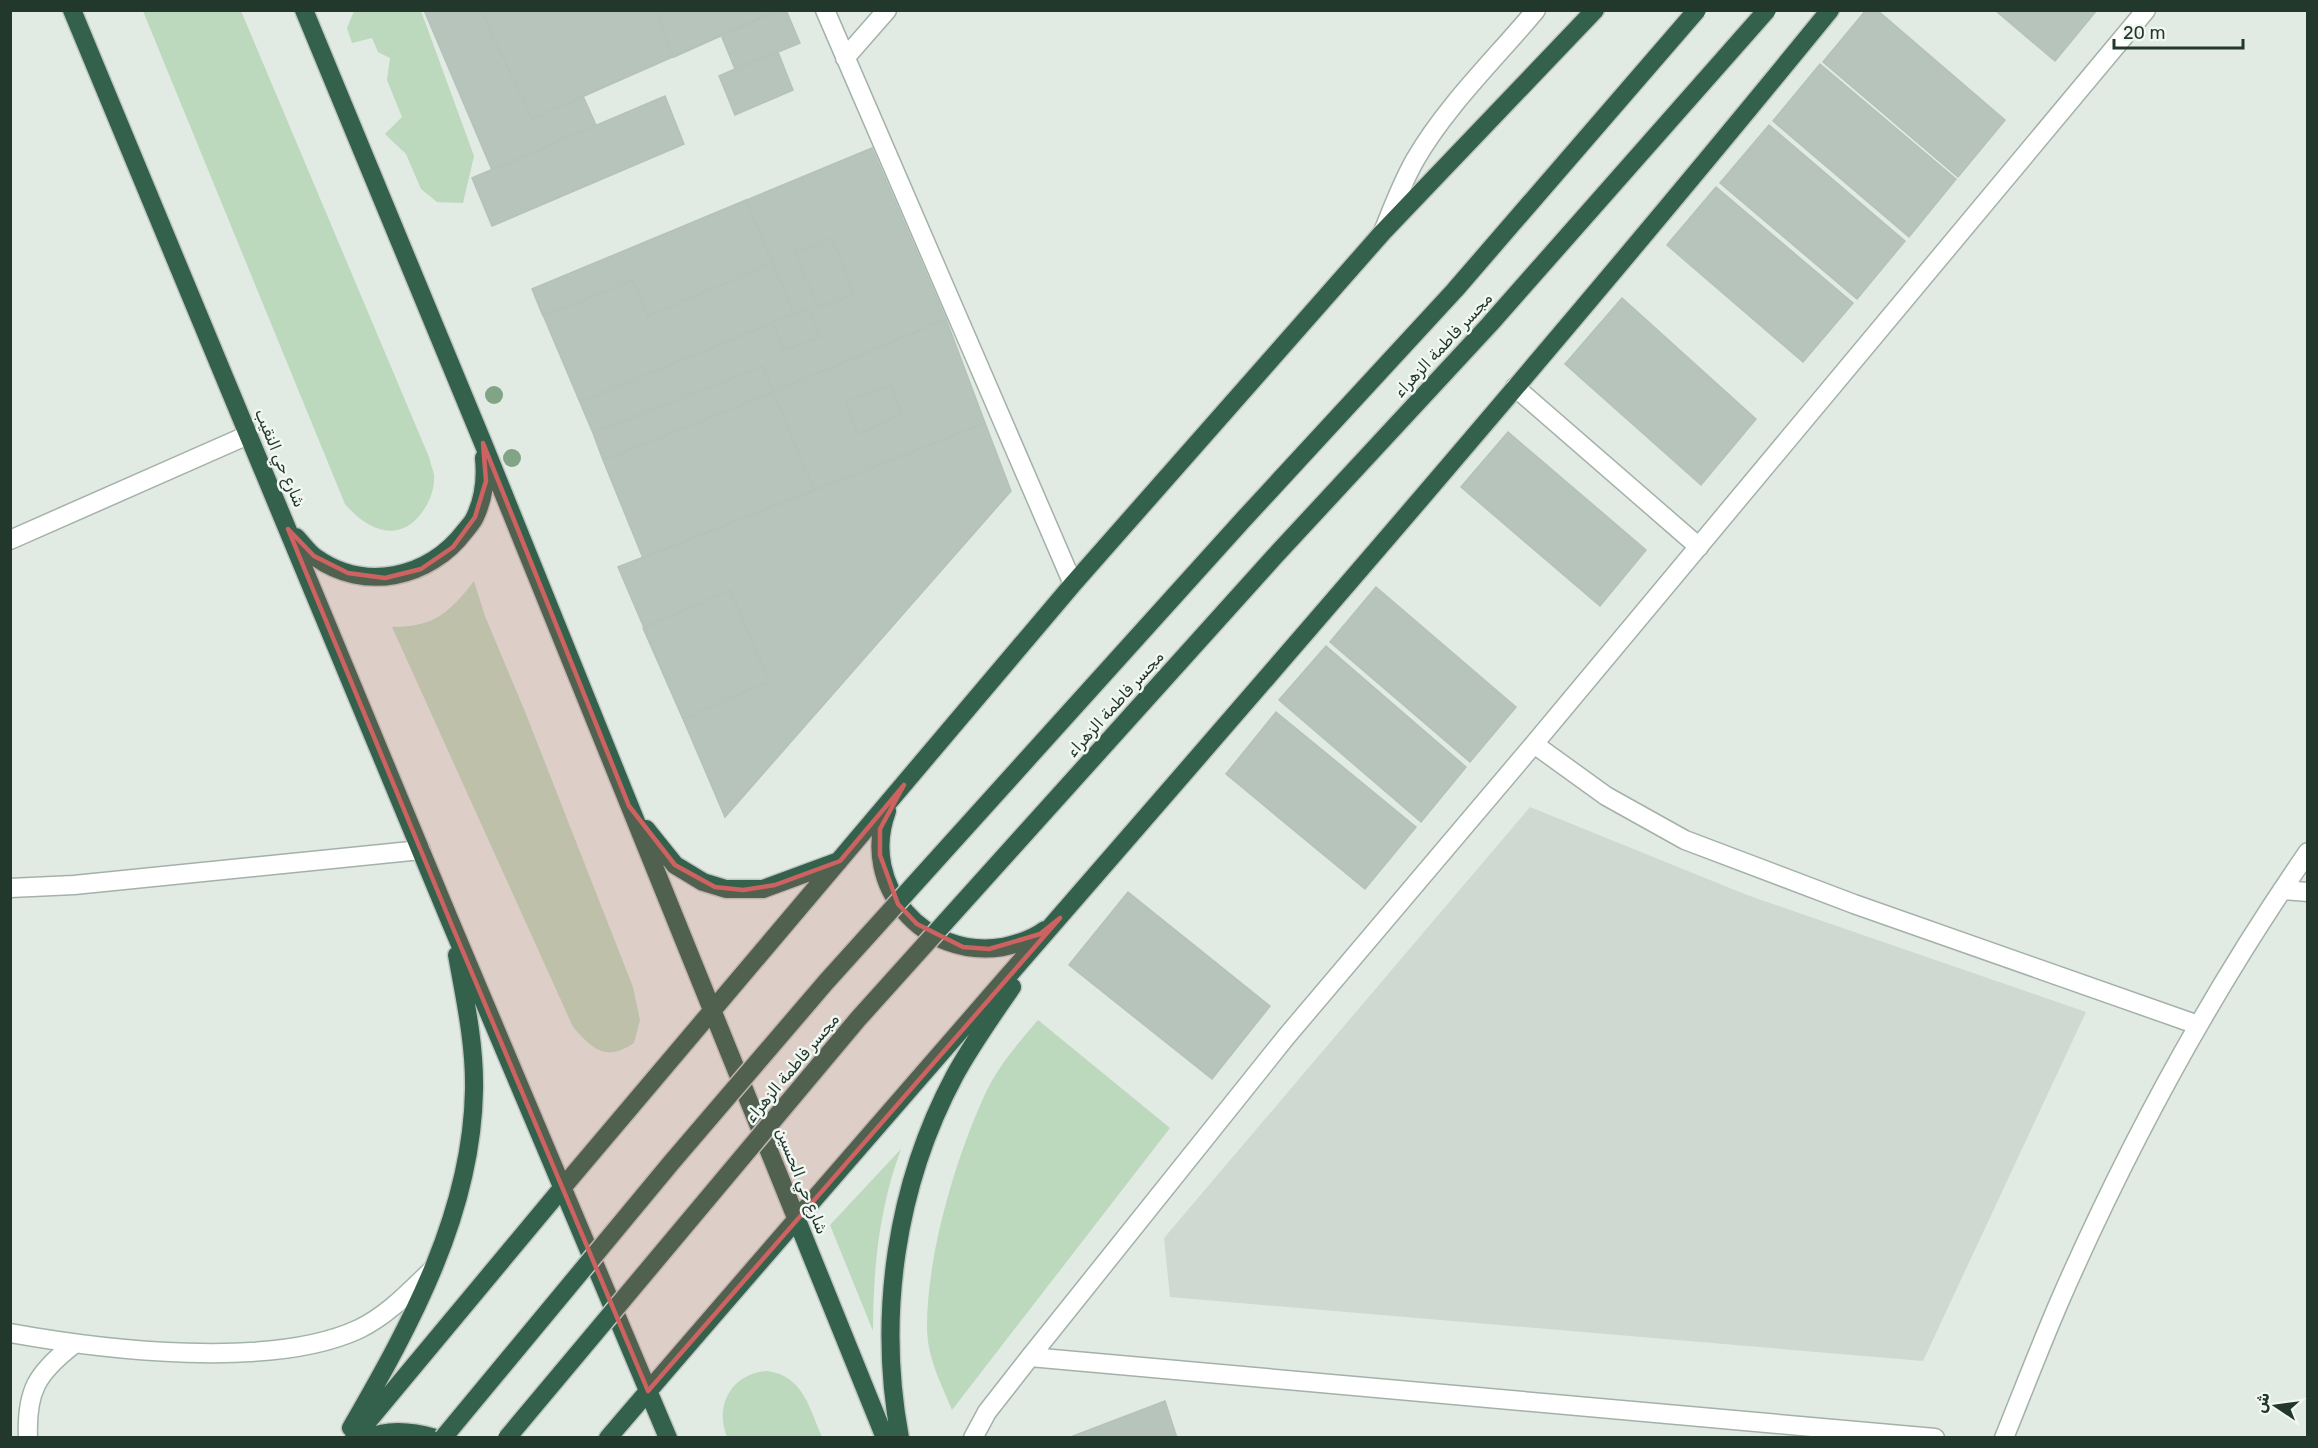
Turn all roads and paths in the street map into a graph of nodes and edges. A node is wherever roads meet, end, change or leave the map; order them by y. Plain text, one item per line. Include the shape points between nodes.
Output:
1 (72, 10) edge
2 (304, 10) edge
3 (825, 10) edge
4 (887, 10) edge
5 (1536, 10) edge
6 (1594, 10) edge
7 (1697, 10) edge
8 (1767, 10) edge
9 (1830, 10) edge
10 (2146, 10) edge
11 (845, 58) junction
12 (1383, 232) junction
13 (1515, 387) junction
14 (248, 435) junction
15 (483, 443) junction
16 (288, 529) junction
17 (10, 540) edge
18 (1699, 547) junction
19 (1073, 584) junction
20 (1534, 744) junction
21 (904, 785) junction
22 (629, 806) junction
23 (421, 850) junction
24 (2307, 852) edge
25 (840, 861) junction
26 (10, 888) edge
27 (2282, 890) junction
28 (2307, 892) edge
29 (1060, 918) junction
30 (450, 921) junction
31 (712, 1010) junction
32 (2198, 1025) junction
33 (562, 1187) junction
34 (796, 1218) junction
35 (433, 1269) junction
36 (10, 1333) edge
37 (73, 1345) junction
38 (1030, 1357) junction
39 (648, 1390) junction
40 (28, 1437) edge
41 (345, 1437) edge
42 (354, 1437) edge
43 (369, 1437) edge
44 (435, 1437) edge
45 (443, 1437) edge
46 (507, 1437) edge
47 (608, 1437) edge
48 (668, 1437) edge
49 (885, 1437) edge
50 (900, 1437) edge
51 (973, 1437) edge
52 (1935, 1437) edge
53 (2004, 1437) edge

1 - 14 highway, شارع حي النقيب
2 - 15 highway
3 - 11 street
4 - 11 street
5 - 12 street via 1431,137 1405,179
6 - 12 highway
7 - 45 highway, مجسر فاطمة الزهراء, bridge via 1455,290 826,982
8 - 46 highway, مجسر فاطمة الزهراء, bridge via 1490,324 1274,557 858,1019
9 - 13 highway
10 - 18 street
11 - 19 street
12 - 19 highway
13 - 18 street
13 - 29 highway
14 - 16 highway, شارع حي النقيب
14 - 17 street
15 - 16 highway via 486,481 475,517 453,548 421,569 385,578 348,573 314,556
15 - 22 highway
16 - 23 highway, شارع حي النقيب
18 - 20 street
19 - 21 highway
20 - 32 street via 1606,796 1685,840
20 - 38 street via 1286,1037
21 - 25 highway
21 - 29 highway via 887,809 880,829 880,855 886,881 898,904 917,924 938,938 963,947 989,949 1040,934
22 - 25 highway via 675,865 715,887 764,889
22 - 31 highway, شارع حي الحسين
23 - 26 street
23 - 30 highway, شارع حي النقيب
24 - 27 street
25 - 31 highway
27 - 28 street
27 - 32 street
29 - 34 highway
29 - 50 highway via 972,1045 947,1091 914,1176 892,1292 893,1394
30 - 33 highway
30 - 35 highway via 471,1033 473,1113 462,1189
31 - 33 highway
31 - 34 highway, شارع حي الحسين
32 - 53 street via 2138,1136 2061,1298
33 - 39 highway
33 - 42 highway
34 - 39 highway
34 - 49 highway, شارع حي الحسين
35 - 37 street via 376,1320 341,1336 298,1346 204,1352
35 - 41 highway via 379,1379
36 - 37 street
37 - 40 street via 51,1362 35,1385 27,1412
38 - 51 street via 987,1412
38 - 52 street
39 - 47 highway
39 - 48 highway
43 - 44 highway via 395,1431

